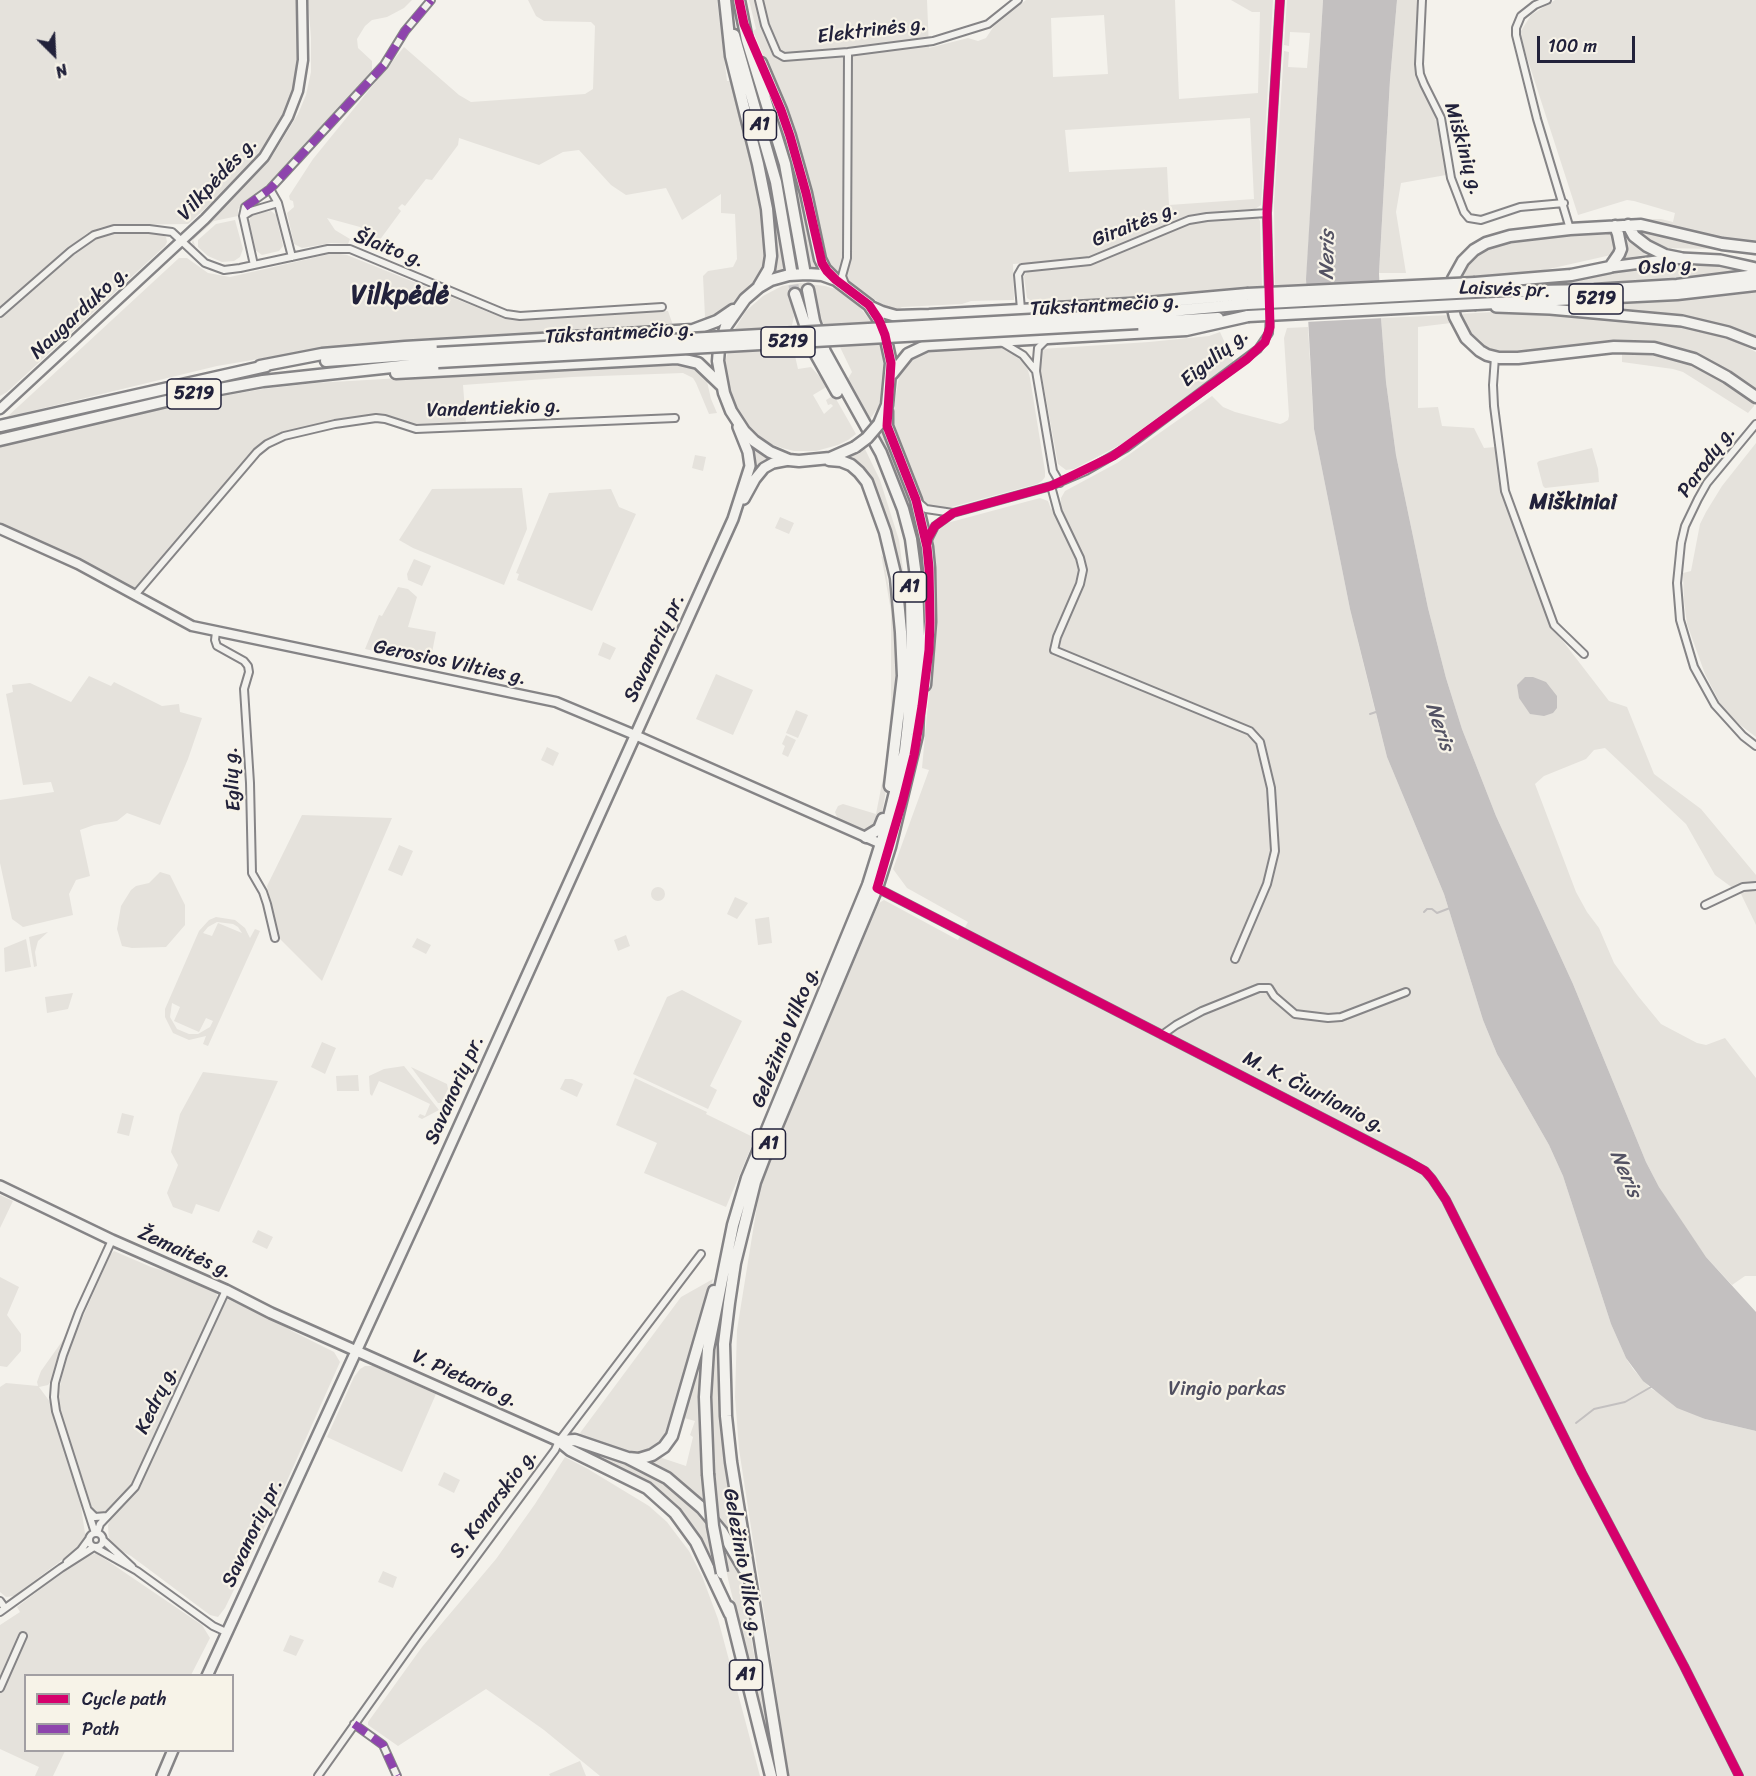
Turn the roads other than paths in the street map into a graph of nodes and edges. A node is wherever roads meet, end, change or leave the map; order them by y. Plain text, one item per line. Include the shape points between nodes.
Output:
1 (302, 0) edge
2 (431, 0) edge
3 (725, 0) edge
4 (739, 0) edge
5 (759, 0) edge
6 (1018, 0) edge
7 (1280, 0) edge
8 (1422, 0) edge
9 (1547, 0) edge
10 (744, 24) junction
11 (848, 51) junction
12 (270, 189) junction
13 (278, 203) junction
14 (1564, 203) junction
15 (1267, 213) junction
16 (243, 216) junction
17 (1628, 225) junction
18 (1615, 226) junction
19 (1570, 229) junction
20 (182, 241) junction
21 (1756, 248) edge
22 (292, 257) junction
23 (1680, 258) junction
24 (254, 265) junction
25 (824, 267) junction
26 (1610, 267) junction
27 (804, 268) tunnel mouth
28 (1756, 268) edge
29 (843, 269) junction
30 (791, 270) tunnel mouth
31 (1571, 275) junction
32 (1756, 275) edge
33 (836, 280) junction
34 (1756, 285) edge
35 (1715, 286) junction
36 (759, 287) junction
37 (1475, 287) junction
38 (847, 288) junction
39 (808, 290) tunnel mouth
40 (1500, 291) junction
41 (795, 294) tunnel mouth
42 (1247, 299) junction
43 (1147, 303) junction
44 (1476, 304) junction
45 (869, 305) junction
46 (739, 306) junction
47 (1221, 306) junction
48 (662, 307) dead end
49 (1021, 309) junction
50 (0, 313) edge
51 (1248, 316) junction
52 (1138, 318) junction
53 (1049, 338) junction
54 (996, 340) junction
55 (1756, 343) edge
56 (1495, 357) junction
57 (437, 358) junction
58 (260, 366) junction
59 (354, 371) junction
60 (1036, 371) junction
61 (892, 374) junction
62 (721, 385) junction
63 (1756, 397) edge
64 (887, 405) junction
65 (0, 409) edge
66 (731, 411) junction
67 (675, 418) dead end
68 (1756, 424) edge
69 (0, 426) edge
70 (0, 440) edge
71 (878, 454) junction
72 (789, 460) junction
73 (823, 460) junction
74 (1060, 483) junction
75 (1051, 486) junction
76 (916, 500) junction
77 (953, 513) junction
78 (733, 519) junction
79 (0, 529) edge
80 (927, 547) junction
81 (135, 595) junction
82 (216, 632) junction
83 (1584, 654) dead end
84 (903, 676) junction
85 (908, 724) junction
86 (918, 730) junction
87 (635, 735) junction
88 (1756, 746) edge
89 (898, 783) junction
90 (885, 814) junction
91 (866, 837) junction
92 (885, 845) junction
93 (1756, 886) edge
94 (880, 890) junction
95 (1705, 905) dead end
96 (275, 938) dead end
97 (1235, 959) dead end
98 (1406, 992) dead end
99 (1162, 1035) junction
100 (0, 1186) edge
101 (733, 1225) junction
102 (112, 1240) junction
103 (701, 1254) dead end
104 (226, 1290) junction
105 (356, 1351) junction
106 (559, 1441) junction
107 (628, 1458) junction
108 (86, 1507) junction
109 (108, 1515) junction
110 (93, 1535) junction
111 (104, 1540) junction
112 (95, 1548) junction
113 (61, 1568) junction
114 (137, 1571) junction
115 (749, 1583) junction
116 (0, 1601) edge
117 (3, 1610) edge
118 (730, 1614) junction
119 (226, 1632) junction
120 (23, 1636) dead end
121 (208, 1674) edge
122 (0, 1688) edge
123 (354, 1724) junction
124 (172, 1752) edge
125 (162, 1776) edge
126 (318, 1776) edge
127 (397, 1776) edge
128 (771, 1776) edge
129 (782, 1776) edge
130 (1738, 1776) edge

1 - 20 main road, Vilkpėdės g. via 303,60 298,91 288,117 273,145 249,174
2 - 12 street via 384,65
3 - 30 highway, A1 via 771,161
3 - 36 highway via 731,56 767,209 771,256
4 - 10 highway, A1
5 - 11 street, Elektrinės g. via 765,25 780,56
6 - 11 street, Elektrinės g. via 979,28 922,43
7 - 15 street, Eigulių g.
8 - 14 street, Miškinių g. via 1420,74 1441,118 1450,178 1468,218 1481,220 1520,207
9 - 14 street via 1521,16 1516,35
10 - 25 highway via 786,122
10 - 27 highway, A1 via 785,164
11 - 29 street via 847,258
12 - 13 street
12 - 16 street via 245,207
13 - 16 street
13 - 22 street
14 - 19 street
15 - 49 street, Giraitės g. via 1189,220 1090,261 1022,268 1018,275
15 - 74 street, Eigulių g. via 1270,318 1265,342 1126,448
16 - 24 street
17 - 18 highway
17 - 21 highway via 1652,226 1722,244
17 - 23 highway via 1647,246
18 - 19 highway
18 - 26 highway via 1621,249
19 - 56 highway via 1493,240 1474,250 1456,270 1451,301 1459,327 1471,344
20 - 24 street, Šlaito g. via 216,268 231,270
20 - 50 street, Vilkpėdės g. via 168,231 101,232 71,251
20 - 65 main road, Naugarduko g.
22 - 24 street, Šlaito g.
22 - 48 street, Šlaito g. via 328,249 350,249 512,315
23 - 26 main road, Laisvės pr.
23 - 28 main road, Laisvės pr. via 1720,260
25 - 29 street via 834,274
25 - 33 highway
26 - 31 highway, Laisvės pr.
29 - 38 street
31 - 37 highway, Laisvės pr.
31 - 40 highway
32 - 35 highway, Oslo g. / 5219
33 - 36 highway via 796,274
33 - 38 highway
34 - 35 highway, Oslo g. / 5219
35 - 40 highway, Oslo g. / 5219
35 - 44 highway, Oslo g. / 5219
36 - 46 highway
37 - 40 highway, Oslo g. / 5219
37 - 42 highway, Laisvės pr. / 5219, bridge
38 - 45 highway
39 - 71 highway, A1 via 825,352
41 - 71 highway, A1 via 813,349
42 - 43 highway
42 - 47 highway, Tūkstantmečio g. / 5219
43 - 47 highway
43 - 49 highway
44 - 51 highway, Laisvės pr. / 5219, bridge
44 - 55 main road, Laisvės pr. via 1682,321
45 - 49 highway via 896,316
45 - 61 highway via 888,344
46 - 58 highway via 717,321 693,330 405,347 322,354
46 - 62 highway via 726,326 719,349
47 - 52 highway, Tūkstantmečio g. / 5219
51 - 52 highway, Tūkstantmečio g. / 5219
51 - 53 highway via 1186,330
52 - 57 highway, Tūkstantmečio g. / 5219, bridge
53 - 54 highway
53 - 60 street via 1038,348
54 - 60 street via 1023,355
54 - 61 highway via 927,345 908,354
56 - 63 highway via 1653,348 1709,366
56 - 83 street via 1494,406 1505,491 1554,625
57 - 58 highway, Tūkstantmečio g. / 5219
57 - 59 highway, Tūkstantmečio g. / 5219
58 - 69 highway, Tūkstantmečio g. / 5219
59 - 62 highway via 449,371 677,358 698,363
59 - 70 highway, Tūkstantmečio g. / 5219 via 303,375 209,391
60 - 74 street via 1053,471
61 - 64 highway
62 - 66 highway
64 - 73 highway, bridge via 879,424 867,438
64 - 76 highway via 887,426
66 - 72 highway via 754,441
66 - 78 main road, Savanorių pr. via 750,466
67 - 81 street, Vandentiekio g. via 416,429 375,418 284,436 257,452
68 - 88 street, Parodų g. via 1698,499 1685,526 1677,570 1680,620 1694,667 1715,705
71 - 85 highway, Geležinio Vilko g. / A1 via 907,556 912,663
71 - 86 highway, Geležinio Vilko g. / A1 via 903,509 914,554 919,619
72 - 73 highway
72 - 78 main road, Savanorių pr. via 769,465 759,473
73 - 84 highway via 841,461 855,468 873,496 896,578
74 - 75 street, Eigulių g.
75 - 77 street, Eigulių g.
75 - 97 street via 1083,570 1054,650 1250,731 1260,742 1270,788 1275,850 1267,884
76 - 77 street, Eigulių g. via 926,509
76 - 80 highway
77 - 80 street, Eigulių g. via 935,526
78 - 87 main road, Savanorių pr.
79 - 81 main road, Gerosios Vilties g.
80 - 86 highway via 929,650
81 - 82 main road, Gerosios Vilties g. via 192,626
82 - 87 main road, Gerosios Vilties g. via 556,702
82 - 96 street, Eglių g. via 217,646 248,666 244,689 252,873 263,891
84 - 85 highway
84 - 90 highway
85 - 89 highway, Geležinio Vilko g. / A1
86 - 92 highway, Geležinio Vilko g. / A1 via 914,755
87 - 91 main road, Gerosios Vilties g.
87 - 105 main road, Savanorių pr.
89 - 90 highway
89 - 92 highway, Geležinio Vilko g. / A1
90 - 91 highway via 879,829
91 - 92 main road, Gerosios Vilties g.
92 - 94 highway, Geležinio Vilko g. / A1
92 - 101 highway, Geležinio Vilko g. / A1 via 747,1178
93 - 95 street via 1743,886
94 - 99 street, M. K. Čiurlionio g.
94 - 115 highway, Geležinio Vilko g. / A1 via 755,1182 735,1263 724,1344 726,1416
98 - 99 street via 1341,1017 1328,1018 1295,1014 1269,988 1259,988 1202,1011
99 - 130 street, M. K. Čiurlionio g. via 1409,1162 1432,1179
100 - 102 main road, Žemaitės g.
101 - 107 highway via 672,1436 652,1455
101 - 118 highway, Geležinio Vilko g. / A1, bridge via 708,1349 705,1397 713,1526
102 - 104 main road, Žemaitės g.
102 - 108 street via 79,1312 55,1383 56,1411
103 - 106 street, S. Konarskio g.
104 - 105 main road, Žemaitės g.
104 - 109 street, Kedrų g. via 135,1487
105 - 106 main road, V. Pietario g.
105 - 119 main road, Savanorių pr.
106 - 107 highway via 575,1440
106 - 118 highway via 647,1488 675,1513 703,1554
106 - 123 street, S. Konarskio g.
107 - 115 highway via 667,1478 702,1508 734,1550
108 - 109 street via 95,1517
108 - 110 street
109 - 110 street, Kedrų g.
109 - 111 street
110 - 111 street
110 - 112 street via 89,1543
110 - 113 street, Kedrų g.
111 - 112 street
111 - 114 street
112 - 113 street
112 - 114 street
113 - 117 street
114 - 119 street
115 - 129 highway, Geležinio Vilko g. / A1
116 - 117 street
118 - 128 highway, Geležinio Vilko g. / A1
119 - 121 main road, Savanorių pr.
120 - 122 street
123 - 126 street, S. Konarskio g.
123 - 127 street via 383,1745
124 - 125 main road

